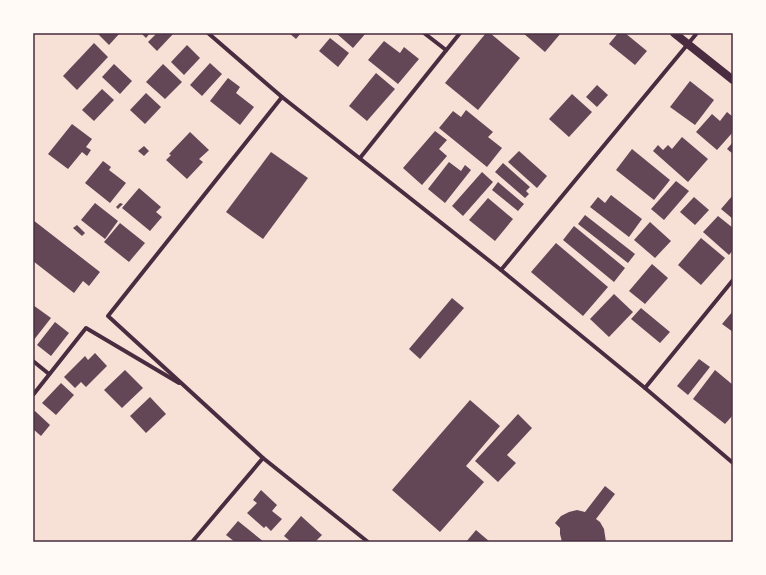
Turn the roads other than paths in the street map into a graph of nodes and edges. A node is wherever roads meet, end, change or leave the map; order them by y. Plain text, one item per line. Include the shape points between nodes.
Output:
1 (208, 33) edge
2 (424, 33) edge
3 (460, 33) edge
4 (674, 33) edge
5 (697, 33) edge
6 (688, 44) junction
7 (446, 50) junction
8 (733, 80) edge
9 (282, 97) junction
10 (360, 158) junction
11 (501, 270) junction
12 (733, 280) edge
13 (33, 361) edge
14 (49, 374) junction
15 (186, 388) junction
16 (645, 388) junction
17 (33, 395) edge
18 (263, 458) junction
19 (733, 463) edge
20 (192, 542) edge
21 (368, 542) edge

1 - 9 street
2 - 7 street
3 - 7 street
4 - 6 main road
5 - 6 street
6 - 8 main road
6 - 11 street
7 - 10 street
9 - 10 street
9 - 15 street via 108,316
10 - 11 street
11 - 16 street
12 - 16 street
13 - 14 street
14 - 15 street via 86,328
14 - 17 street
15 - 18 street
16 - 19 street
18 - 20 street
18 - 21 street

